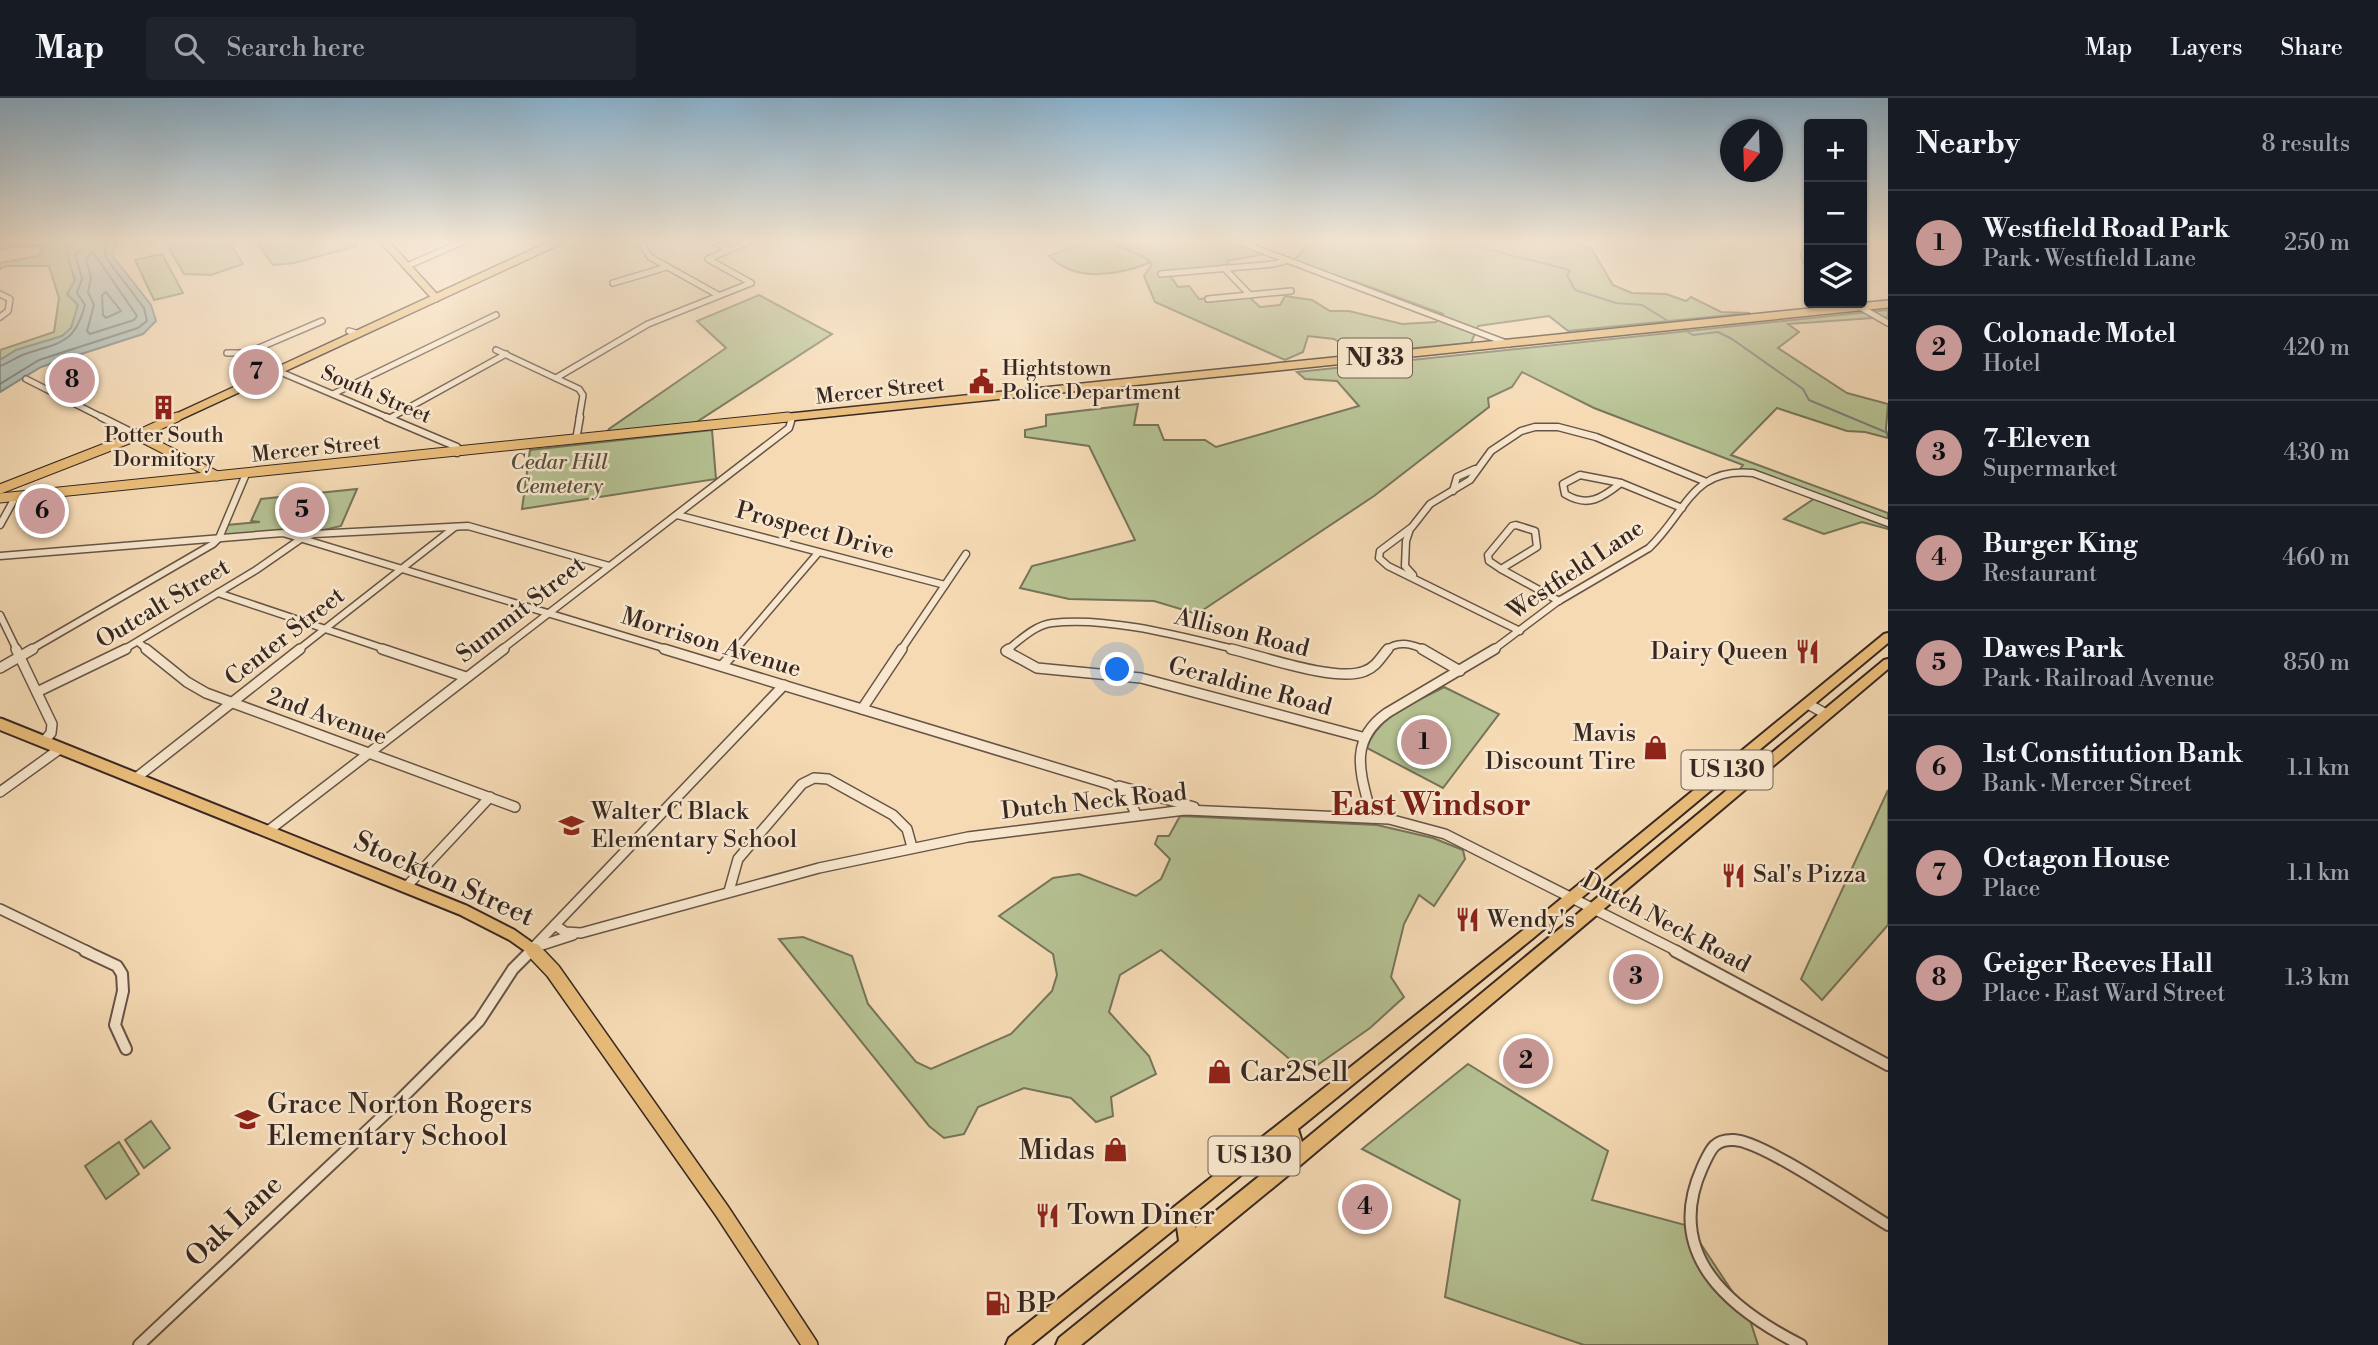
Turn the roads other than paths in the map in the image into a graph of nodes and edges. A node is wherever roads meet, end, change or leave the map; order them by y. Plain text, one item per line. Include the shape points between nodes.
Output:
1 (8, 298) edge
2 (436, 298) edge
3 (710, 298) edge
4 (1216, 298) edge
5 (1388, 298) edge
6 (1208, 299) dead end
7 (1888, 304) edge
8 (1867, 306) edge
9 (1851, 308) edge
10 (1863, 308) edge
11 (496, 316) dead end
12 (0, 317) edge
13 (322, 321) dead end
14 (1888, 323) edge
15 (1509, 344) junction
16 (496, 350) dead end
17 (227, 353) dead end
18 (506, 354) junction
19 (278, 371) junction
20 (556, 378) junction
21 (26, 379) dead end
22 (333, 394) junction
23 (390, 418) junction
24 (792, 418) junction
25 (135, 434) junction
26 (576, 440) junction
27 (457, 453) junction
28 (246, 474) junction
29 (217, 477) junction
30 (1704, 481) junction
31 (1621, 484) junction
32 (0, 489) edge
33 (16, 496) junction
34 (0, 498) edge
35 (1682, 508) junction
36 (677, 515) junction
37 (1888, 523) edge
38 (0, 525) edge
39 (458, 526) junction
40 (1412, 527) junction
41 (219, 538) junction
42 (302, 538) junction
43 (818, 553) junction
44 (966, 554) dead end
45 (0, 556) edge
46 (609, 566) junction
47 (403, 569) junction
48 (1502, 569) junction
49 (1418, 579) junction
50 (944, 585) junction
51 (218, 593) junction
52 (1559, 601) junction
53 (548, 614) junction
54 (0, 615) edge
55 (326, 629) junction
56 (1520, 631) junction
57 (1888, 637) edge
58 (138, 642) junction
59 (1006, 651) joint
60 (20, 656) junction
61 (1888, 663) edge
62 (722, 666) junction
63 (0, 668) edge
64 (1460, 671) junction
65 (466, 677) junction
66 (784, 685) junction
67 (37, 692) junction
68 (233, 702) junction
69 (1808, 704) junction
70 (862, 709) junction
71 (1826, 714) junction
72 (0, 723) edge
73 (1362, 737) junction
74 (44, 741) junction
75 (61, 748) junction
76 (368, 752) junction
77 (136, 778) junction
78 (1109, 784) junction
79 (0, 792) edge
80 (490, 797) junction
81 (515, 807) dead end
82 (1211, 811) junction
83 (1136, 814) junction
84 (1372, 818) junction
85 (268, 831) junction
86 (912, 847) junction
87 (406, 887) junction
88 (729, 891) junction
89 (1571, 897) junction
90 (1594, 908) junction
91 (0, 909) edge
92 (555, 925) junction
93 (581, 933) junction
94 (533, 948) junction
95 (126, 1048) dead end
96 (1888, 1065) edge
97 (1289, 1128) junction
98 (1291, 1162) junction
99 (1190, 1207) junction
100 (1888, 1225) edge
101 (1189, 1246) junction
102 (139, 1345) edge
103 (810, 1345) edge
104 (1016, 1345) edge
105 (1066, 1345) edge
106 (1801, 1345) edge

1 - 12 street via 8,312
2 - 19 main road
3 - 20 street via 648,324
4 - 6 street
5 - 15 street
7 - 8 main road, Mercer Street / NJ 33
9 - 15 main road, Mercer Street / NJ 33
10 - 14 street
11 - 22 street
13 - 17 street via 247,354
15 - 24 main road, Mercer Street / NJ 33
16 - 18 street
18 - 20 street
18 - 23 street
19 - 22 street, South Street
19 - 25 main road
20 - 26 street via 582,391
21 - 25 street
22 - 23 street, South Street
23 - 27 street, South Street via 457,447
24 - 26 main road, Mercer Street / NJ 33
24 - 36 street, Summit Street via 789,428
25 - 29 main road
25 - 32 main road
26 - 27 main road, Mercer Street / NJ 33
27 - 28 main road, Mercer Street / NJ 33
28 - 29 main road, Mercer Street / NJ 33
28 - 41 street
29 - 33 main road, Mercer Street / NJ 33
30 - 35 street, Westfield Lane
30 - 37 street via 1727,471 1753,472
30 - 40 street via 1610,441 1550,426 1521,431 1491,451 1470,480 1430,504
31 - 31 street via 1580,475 1563,484 1563,491 1591,503
31 - 35 street
33 - 34 main road, Mercer Street / NJ 33
33 - 38 street
35 - 52 street, Westfield Lane via 1651,546
36 - 43 street, Prospect Drive
36 - 46 street, Summit Street
39 - 42 street via 319,533
39 - 46 street
39 - 47 street, Center Street
40 - 49 street via 1405,566
40 - 49 street via 1380,551 1379,558
41 - 42 street via 276,533
41 - 45 street
41 - 60 street
42 - 47 street, Morrison Avenue
42 - 51 street, Outcalt Street
43 - 50 street, Prospect Drive
43 - 62 street
44 - 50 street
46 - 53 street, Summit Street
47 - 53 street, Morrison Avenue
47 - 55 street, Center Street
48 - 48 street via 1536,549 1535,531 1512,526 1488,555 1489,561
48 - 52 street
49 - 56 street
50 - 70 street
51 - 55 street
51 - 58 street, Outcalt Street
52 - 56 street, Westfield Lane
53 - 62 street, Morrison Avenue
53 - 65 street, Summit Street
54 - 60 street
55 - 65 street
55 - 68 street, Center Street
56 - 64 street, Westfield Lane
57 - 69 highway, US 130
58 - 67 street, Outcalt Street
58 - 68 street, 2nd Avenue via 193,686
59 - 64 street, Allison Road via 1043,625 1083,622 1161,632 1337,675 1371,668 1388,648 1398,644 1410,645
59 - 73 street, Geraldine Road via 1037,668 1141,678
60 - 63 street
60 - 67 street
61 - 71 highway, US 130
62 - 66 street, Morrison Avenue
64 - 73 street, Westfield Lane via 1378,719
65 - 76 street, Summit Street
66 - 70 street, Morrison Avenue
66 - 92 street, Oak Lane
67 - 74 street via 52,723
68 - 76 street, 2nd Avenue
68 - 77 street, Center Street
69 - 71 street
69 - 89 highway, US 130
70 - 78 street, Morrison Avenue
71 - 90 highway, US 130
72 - 74 main road, Stockton Street
73 - 84 street via 1359,760
74 - 75 main road, Stockton Street
75 - 77 main road, Stockton Street
75 - 79 street
76 - 80 street, 2nd Avenue
76 - 85 street, Summit Street
77 - 85 main road, Stockton Street
78 - 82 street, Morrison Avenue
78 - 83 street, Morrison Avenue via 1126,793
80 - 81 street, 2nd Avenue
80 - 87 street
82 - 83 street, Dutch Neck Road
82 - 84 street, Dutch Neck Road
83 - 86 street, Dutch Neck Road
84 - 89 street, Dutch Neck Road via 1445,834
85 - 87 main road, Stockton Street
86 - 88 street, Dutch Neck Road
86 - 88 street via 907,829 893,815 828,779 814,778 802,784 735,864
87 - 94 main road, Stockton Street via 494,924
88 - 93 street, Dutch Neck Road
89 - 90 street, Dutch Neck Road
89 - 97 highway, US 130
90 - 96 street, Dutch Neck Road
90 - 98 highway, US 130
91 - 95 street via 117,966 124,981 117,1033
92 - 93 street via 565,932
92 - 94 street, Oak Lane
93 - 94 street, Dutch Neck Road
94 - 102 street, Oak Lane via 505,979 479,1021
94 - 103 main road, Stockton Street via 714,1200
97 - 98 highway via 1294,1145
97 - 99 highway, US 130
98 - 101 highway, US 130
99 - 101 highway via 1186,1226
99 - 104 highway, US 130
100 - 106 street via 1762,1149 1736,1140 1717,1142 1711,1148 1689,1208 1691,1236 1698,1253 1738,1306 1766,1328
101 - 105 highway, US 130

